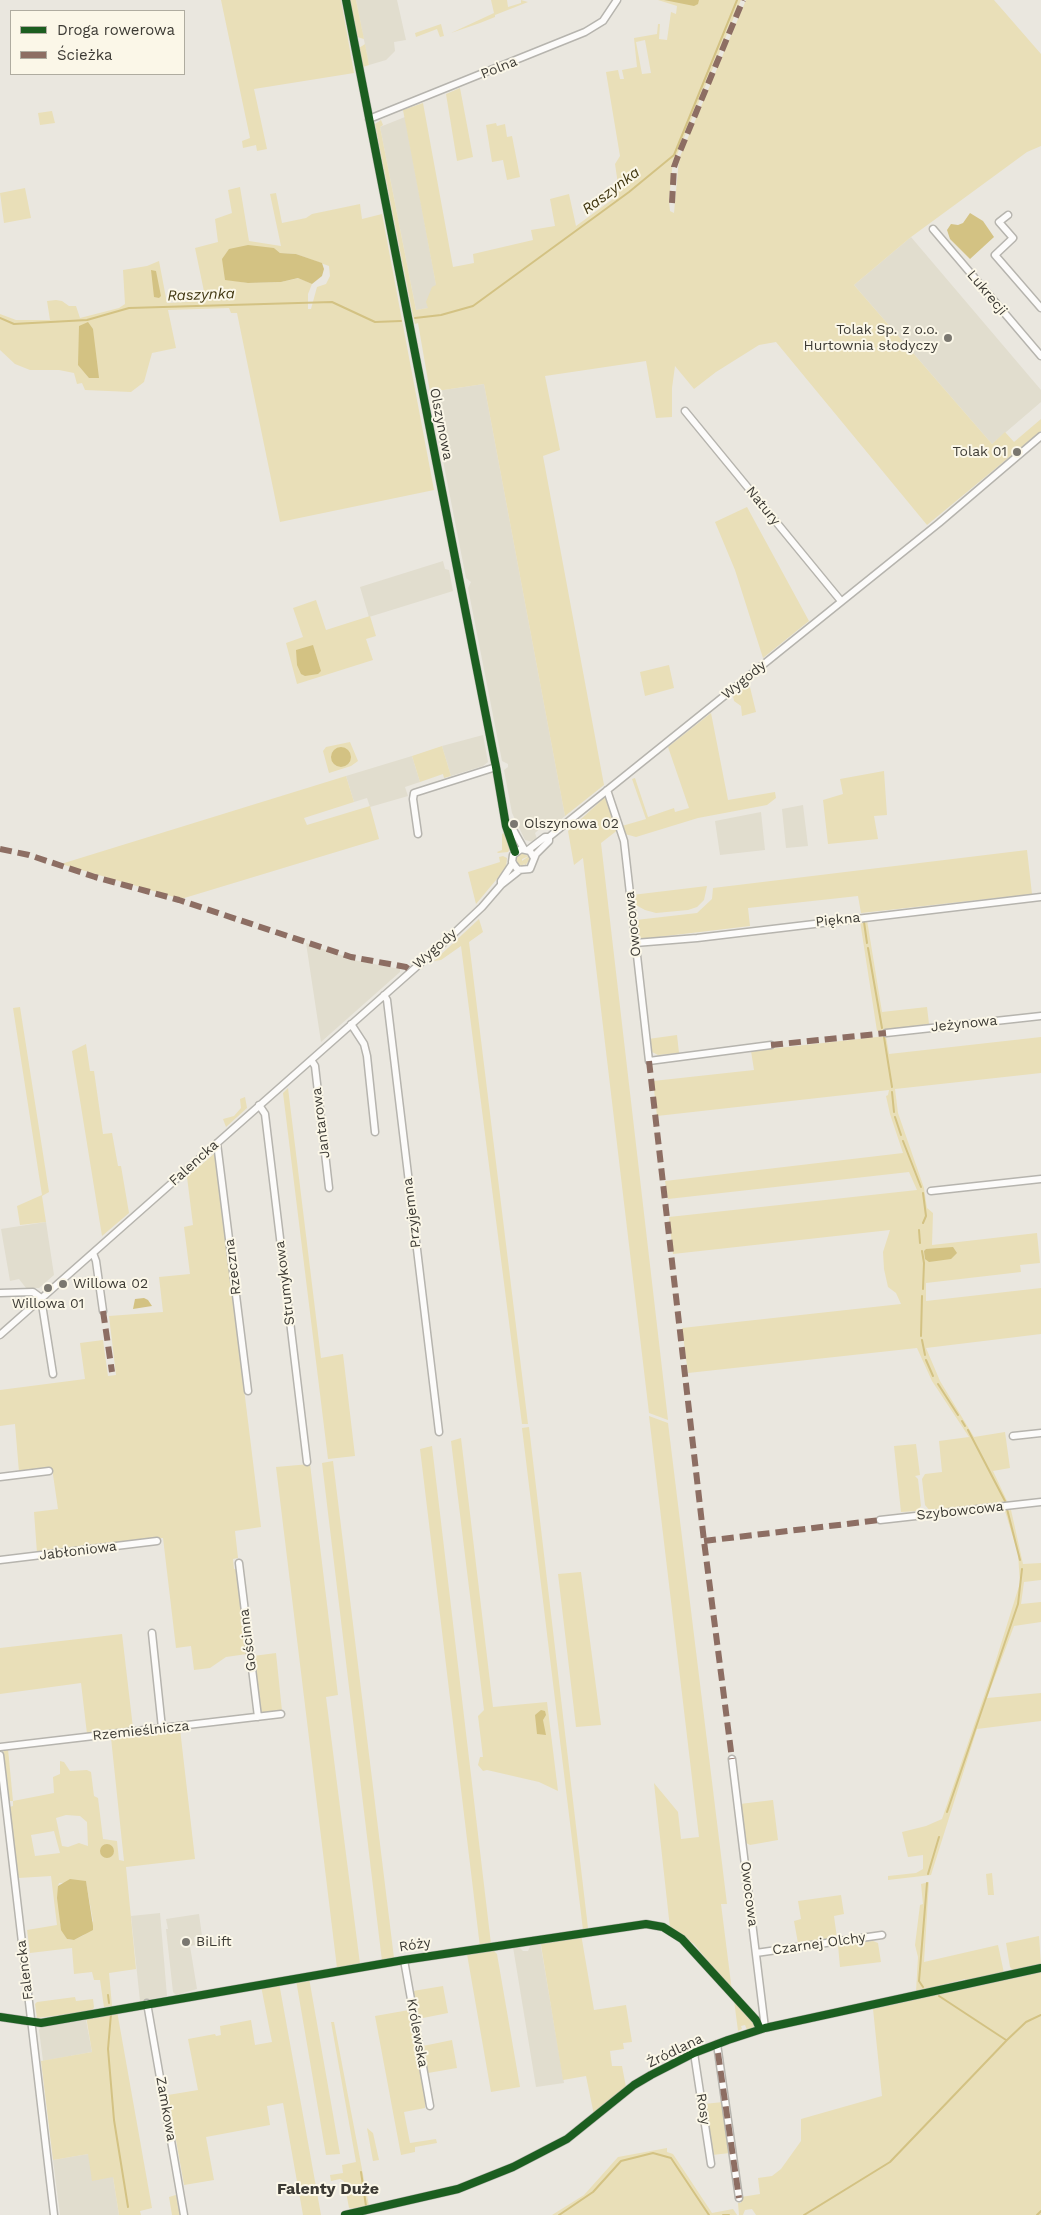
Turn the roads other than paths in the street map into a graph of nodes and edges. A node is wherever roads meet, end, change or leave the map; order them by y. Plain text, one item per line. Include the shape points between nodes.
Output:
1 (346, 0) edge
2 (617, 0) edge
3 (369, 119) junction
4 (1008, 215) dead end
5 (933, 229) dead end
6 (1041, 308) edge
7 (1041, 356) edge
8 (685, 411) dead end
9 (1041, 436) edge
10 (841, 602) junction
11 (496, 767) junction
12 (606, 790) junction
13 (507, 824) junction
14 (418, 834) dead end
15 (549, 837) junction
16 (526, 849) junction
17 (515, 852) junction
18 (534, 858) junction
19 (513, 864) junction
20 (520, 870) junction
21 (501, 885) junction
22 (1041, 897) edge
23 (635, 942) junction
24 (386, 993) junction
25 (1041, 1016) edge
26 (351, 1024) junction
27 (886, 1032) dead end
28 (772, 1046) dead end
29 (311, 1060) junction
30 (259, 1105) junction
31 (375, 1132) dead end
32 (216, 1143) junction
33 (1041, 1179) edge
34 (329, 1188) dead end
35 (931, 1191) dead end
36 (92, 1253) junction
37 (0, 1293) edge
38 (41, 1298) junction
39 (103, 1310) dead end
40 (0, 1335) edge
41 (53, 1374) dead end
42 (248, 1391) dead end
43 (439, 1432) dead end
44 (1041, 1433) edge
45 (1013, 1436) dead end
46 (307, 1462) dead end
47 (49, 1471) dead end
48 (0, 1477) edge
49 (1041, 1502) edge
50 (880, 1520) dead end
51 (157, 1541) dead end
52 (0, 1560) edge
53 (239, 1563) dead end
54 (152, 1633) dead end
55 (281, 1714) dead end
56 (258, 1718) junction
57 (162, 1728) junction
58 (0, 1746) edge
59 (0, 1755) edge
60 (732, 1759) dead end
61 (882, 1935) dead end
62 (756, 1953) junction
63 (404, 1960) junction
64 (1041, 1968) edge
65 (147, 2003) junction
66 (0, 2017) edge
67 (32, 2022) junction
68 (763, 2029) junction
69 (717, 2044) junction
70 (694, 2053) junction
71 (430, 2106) dead end
72 (711, 2164) dead end
73 (739, 2198) dead end
74 (54, 2215) edge
75 (184, 2215) edge
76 (345, 2215) edge

1 - 3 street, Olszynowa
2 - 3 street, Polna via 603,21 584,33
3 - 11 street, Olszynowa
4 - 6 street via 1000,222 1013,238 995,254
5 - 7 street, Lukrecji
8 - 10 street, Natury
9 - 10 street, Wygody
10 - 12 street, Wygody
11 - 13 street, Olszynowa
11 - 14 street via 414,793
12 - 15 street, Wygody
12 - 23 street, Owocowa via 624,841
13 - 16 street, Olszynowa
13 - 17 street, Olszynowa
15 - 16 street, Wygody
15 - 18 street, Wygody
16 - 17 street
16 - 18 street
17 - 19 street
18 - 20 street via 530,869
19 - 20 street
19 - 21 street, Wygody
20 - 21 street, Wygody
21 - 24 street, Wygody via 473,915
22 - 23 street, Piękna
23 - 28 street, Owocowa via 649,1061
24 - 26 street, Falencka
24 - 43 street, Przyjemna
25 - 27 street, Jeżynowa
26 - 29 street, Falencka
26 - 31 street via 364,1044 367,1056
29 - 30 street, Falencka
29 - 34 street, Jantarowa via 315,1066
30 - 32 street, Falencka
30 - 46 street, Strumykowa via 265,1114
32 - 36 street, Falencka
32 - 42 street, Rzeczna
33 - 35 street
36 - 38 street, Falencka
36 - 39 street via 96,1260
37 - 38 street via 33,1292
38 - 40 street, Falencka
38 - 41 street
44 - 45 street
47 - 48 street
49 - 50 street, Szybowcowa
51 - 52 street, Jabłoniowa
53 - 56 street, Gościnna
54 - 57 street
55 - 56 street, Rzemieślnicza
56 - 57 street, Rzemieślnicza
57 - 58 street, Rzemieślnicza
59 - 67 street, Falencka
60 - 62 street, Owocowa
61 - 62 street, Czarnej Olchy
62 - 68 street, Owocowa
63 - 65 street, Róży
63 - 68 street, Róży via 610,1927 652,1924 672,1932 699,1955
63 - 71 street, Królewska
64 - 68 street, Źródlana
65 - 67 street, Róży
65 - 75 street, Zamkowa
66 - 67 street, Róży
67 - 74 street, Falencka
68 - 69 street, Źródlana
69 - 70 street, Źródlana
69 - 73 street
70 - 72 street, Rosy
70 - 76 street, Źródlana via 634,2086 567,2139 518,2165 458,2189

